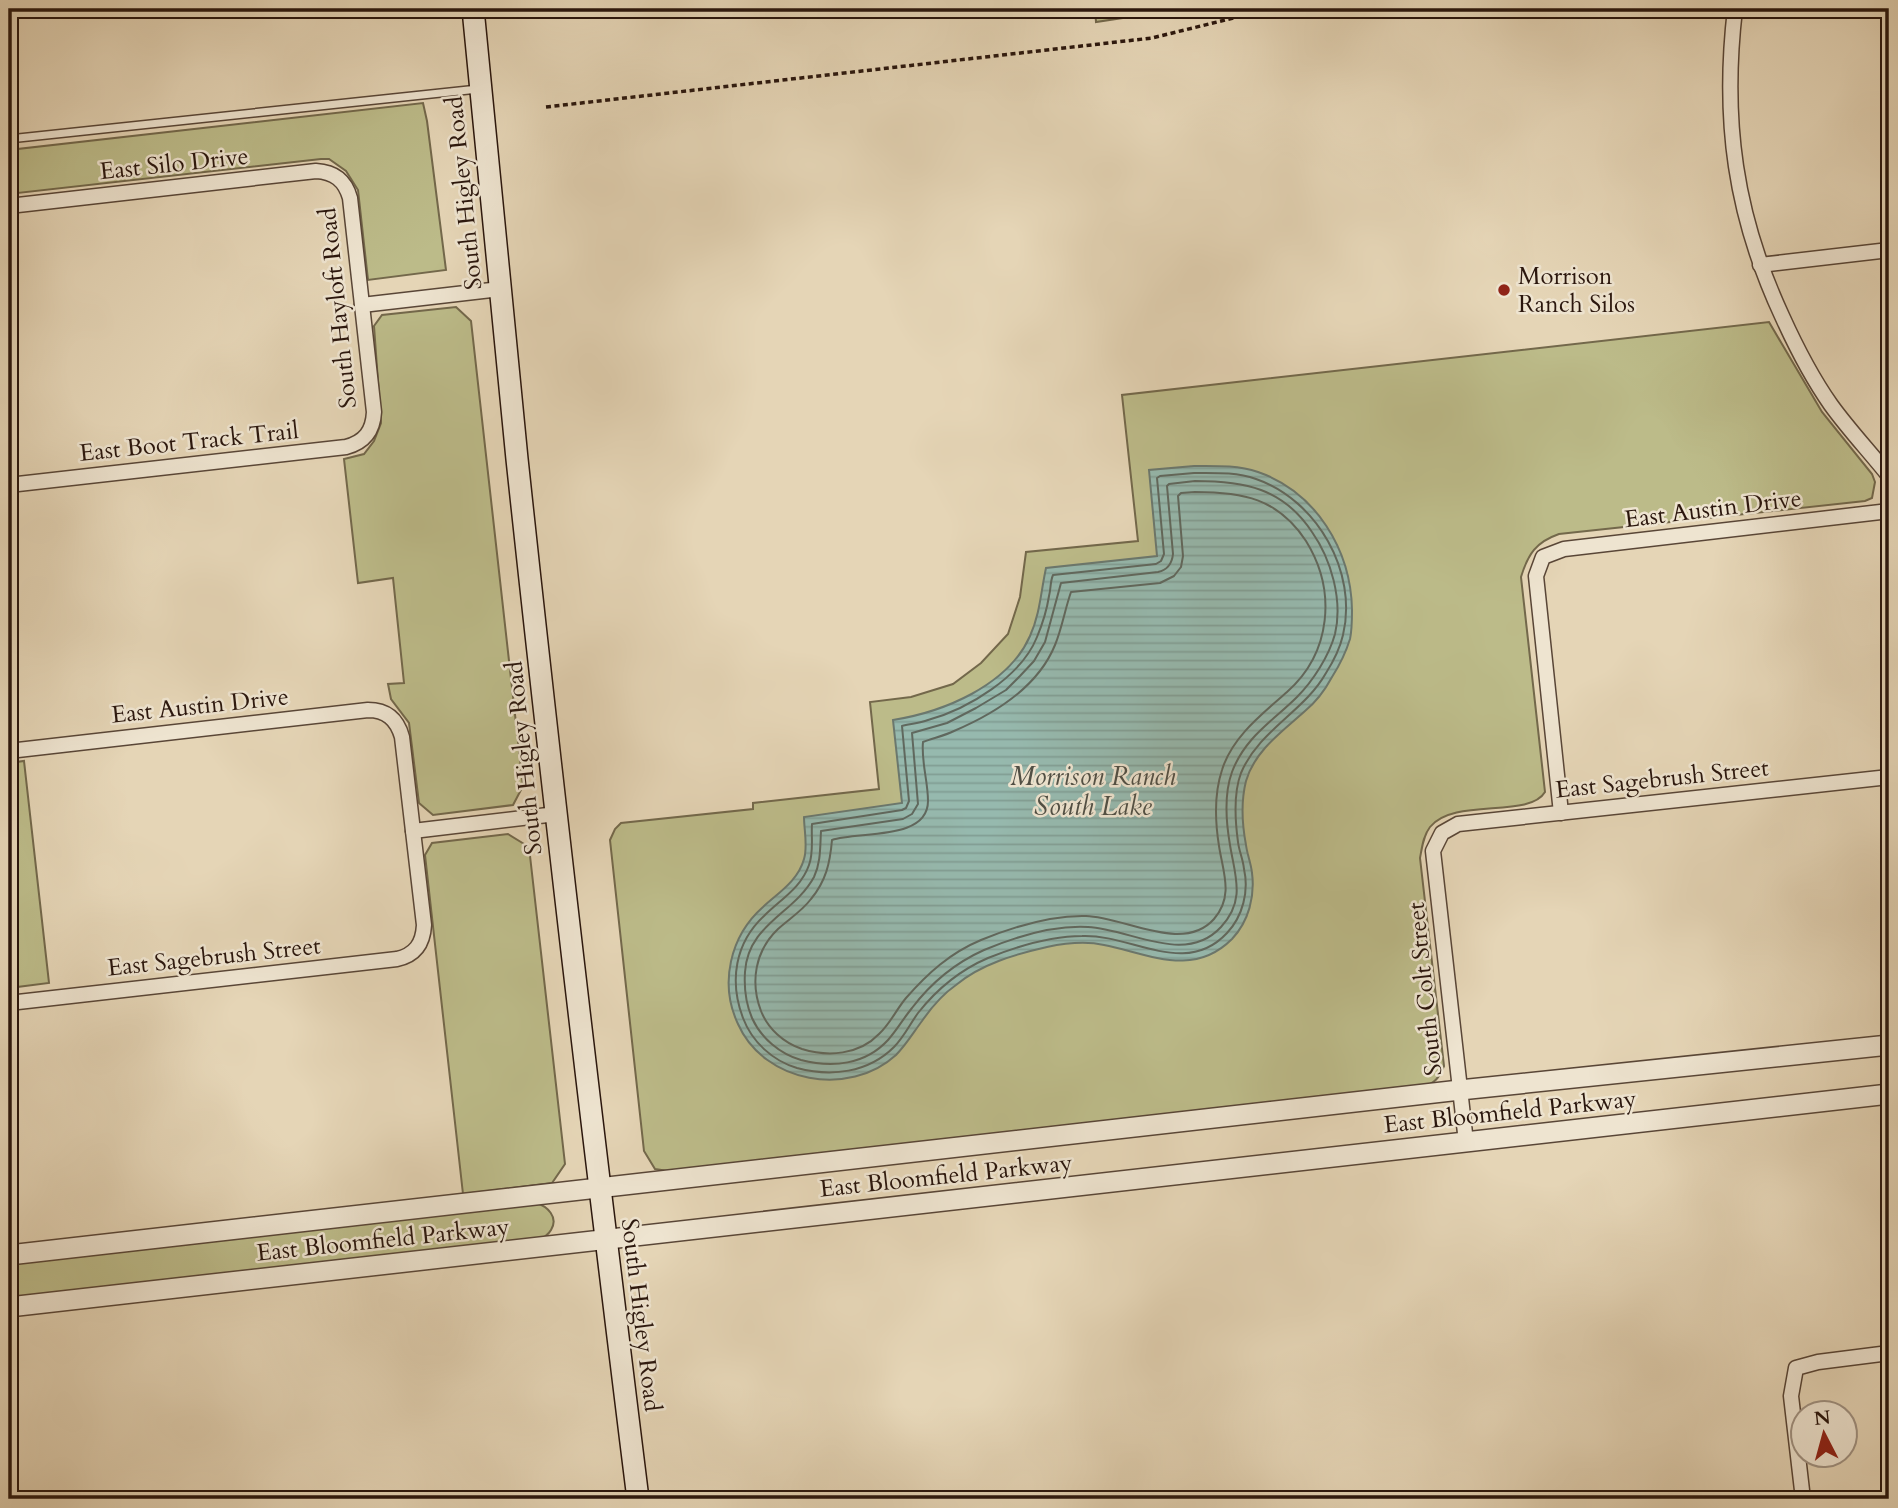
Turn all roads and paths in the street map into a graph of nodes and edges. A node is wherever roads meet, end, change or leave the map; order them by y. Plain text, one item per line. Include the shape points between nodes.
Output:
1 (472, 9) edge
2 (1270, 9) edge
3 (1735, 9) edge
4 (480, 89) junction
5 (546, 107) dead end
6 (9, 139) edge
7 (342, 181) joint
8 (9, 206) edge
9 (1889, 250) edge
10 (1760, 265) junction
11 (500, 289) junction
12 (362, 305) junction
13 (370, 431) joint
14 (1889, 475) edge
15 (9, 485) edge
16 (1889, 511) edge
17 (9, 751) edge
18 (1889, 777) edge
19 (1561, 813) junction
20 (556, 814) junction
21 (413, 831) junction
22 (1441, 833) joint
23 (9, 1003) edge
24 (1889, 1045) edge
25 (1460, 1090) junction
26 (1889, 1094) edge
27 (1466, 1142) junction
28 (599, 1188) junction
29 (606, 1239) junction
30 (9, 1255) edge
31 (9, 1307) edge
32 (1889, 1353) edge
33 (638, 1499) edge
34 (1803, 1499) edge

1 - 4 main road, South Higley Road
2 - 5 path via 1152,38
3 - 10 street via 1730,49 1731,131 1741,199
4 - 6 lane
4 - 11 main road, South Higley Road
7 - 8 street, East Silo Drive via 316,171
7 - 12 street, South Hayloft Road via 350,198
9 - 10 street
10 - 14 street via 1804,362 1831,405
11 - 12 street
11 - 20 main road, South Higley Road
12 - 13 street, South Hayloft Road via 374,412
13 - 15 street, East Boot Track Trail via 346,447
16 - 19 street, East Austin Drive via 1564,549 1543,557 1536,576
17 - 21 street, East Austin Drive via 377,710 387,713 400,727
18 - 19 street, East Sagebrush Street
19 - 22 street, East Sagebrush Street via 1458,824
20 - 21 street
20 - 28 main road, South Higley Road
21 - 23 street, East Sagebrush Street via 424,925 420,944 406,957
22 - 25 street, South Colt Street via 1433,850
24 - 25 street, East Bloomfield Parkway
25 - 27 street, South Colt Street
25 - 28 street, East Bloomfield Parkway
26 - 27 street, East Bloomfield Parkway
27 - 29 street, East Bloomfield Parkway
28 - 29 main road, South Higley Road
28 - 30 street, East Bloomfield Parkway
29 - 31 street, East Bloomfield Parkway
29 - 33 main road, South Higley Road
32 - 34 street via 1796,1368 1791,1396

